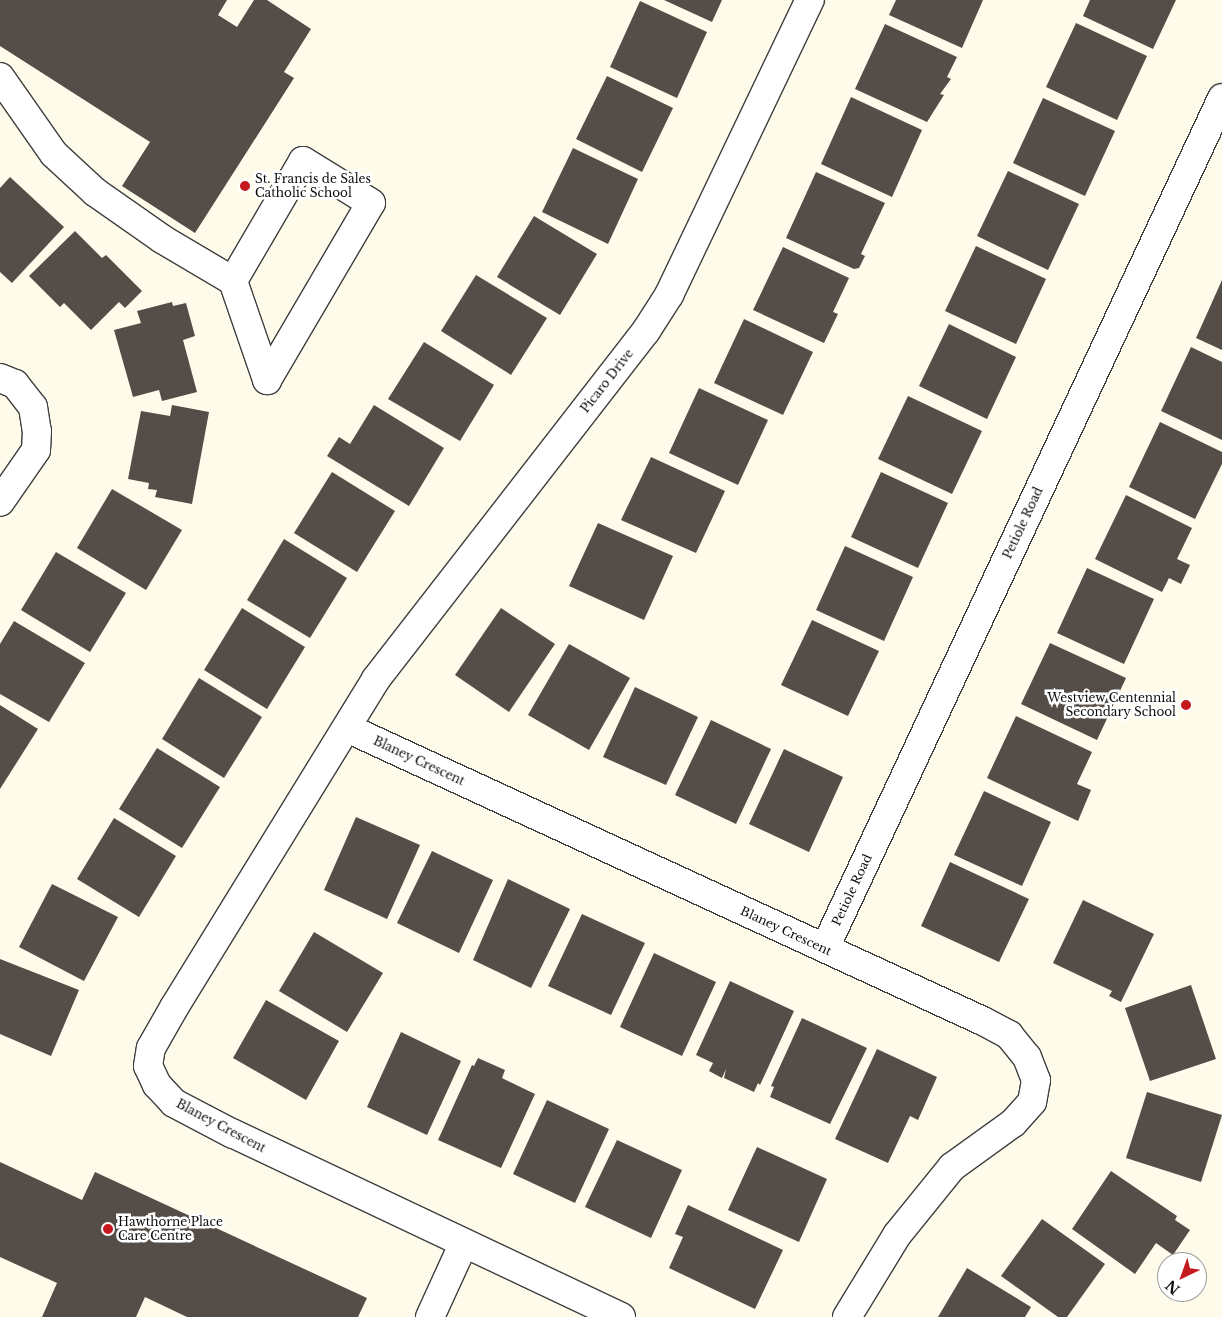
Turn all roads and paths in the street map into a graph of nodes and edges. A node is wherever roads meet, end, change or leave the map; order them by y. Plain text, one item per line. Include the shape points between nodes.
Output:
1 (810, 0) edge
2 (0, 77) edge
3 (1222, 98) edge
4 (233, 281) junction
5 (0, 378) edge
6 (0, 502) edge
7 (348, 728) junction
8 (825, 948) junction
9 (463, 1245) junction
10 (430, 1317) edge
11 (621, 1317) edge
12 (847, 1317) edge

1 - 7 street, Picaro Drive via 669,295 646,331 376,679
2 - 4 street via 54,154 95,192 162,239
3 - 8 street, Petiole Road
4 - 4 street via 304,162 371,203 267,380
5 - 6 street via 15,384 32,406 37,431 36,450
7 - 8 street, Blaney Crescent
7 - 9 street, Blaney Crescent via 175,1006 151,1048 148,1066 157,1086 174,1103
8 - 12 street, Blaney Crescent via 1009,1035 1027,1056 1036,1080 1032,1102 1026,1109 1013,1123 952,1167 897,1235
9 - 10 street
9 - 11 street, Blaney Crescent

